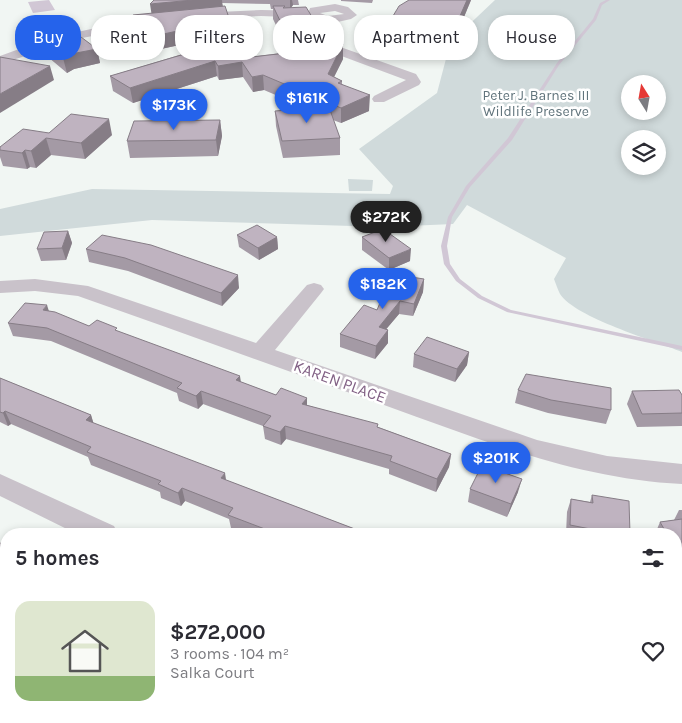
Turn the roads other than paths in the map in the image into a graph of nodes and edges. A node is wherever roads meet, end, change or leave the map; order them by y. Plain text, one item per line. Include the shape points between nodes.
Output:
1 (315, 12) dead end
2 (175, 15) edge
3 (181, 15) edge
4 (175, 16) edge
5 (344, 52) edge
6 (0, 53) edge
7 (0, 60) edge
8 (379, 99) dead end
9 (0, 287) edge
10 (314, 289) dead end
11 (261, 352) junction
12 (682, 474) edge
13 (0, 484) edge
14 (92, 528) edge

1 - 3 street
2 - 6 street via 135,18 78,29
4 - 7 street via 50,42
5 - 8 street via 411,77 414,82
9 - 11 street, KAREN PLACE via 35,285 81,290
10 - 11 street
11 - 12 street, KAREN PLACE via 534,449 612,467
13 - 14 street

